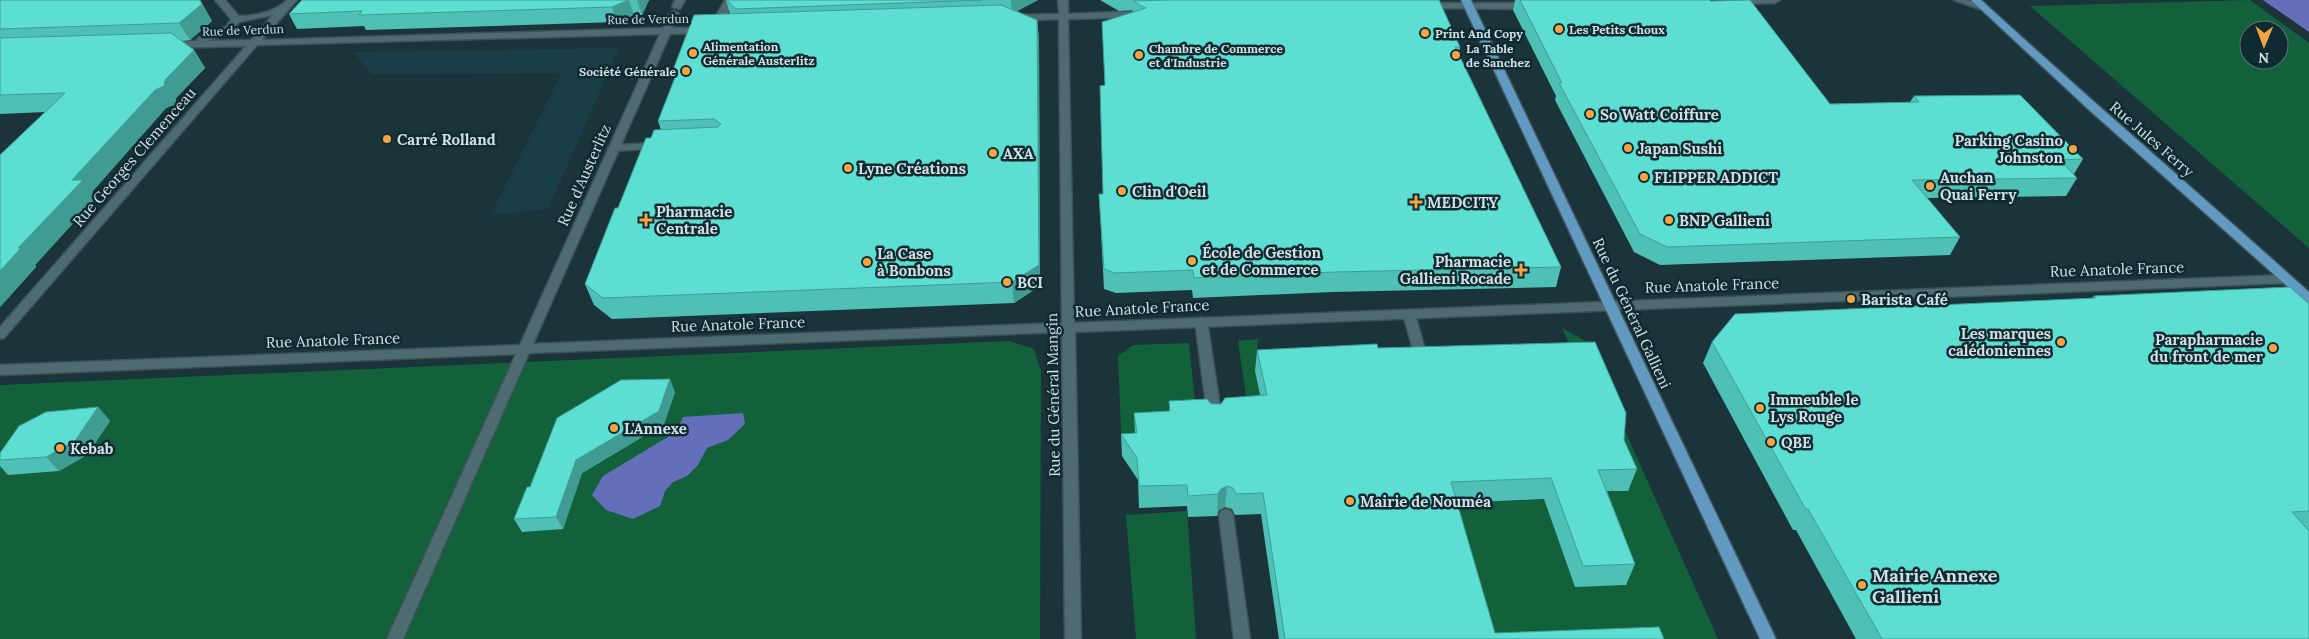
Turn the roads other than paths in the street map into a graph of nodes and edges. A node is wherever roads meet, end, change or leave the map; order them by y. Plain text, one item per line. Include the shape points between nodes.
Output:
1 (220, 0) edge
2 (730, 0) edge
3 (1064, 0) edge
4 (1776, 0) edge
5 (1960, 0) edge
6 (1976, 0) edge
7 (1726, 1) edge
8 (290, 2) edge
9 (1468, 3) edge
10 (1544, 5) edge
11 (677, 7) edge
12 (1411, 7) edge
13 (1985, 8) junction
14 (1152, 14) edge
15 (1064, 16) junction
16 (1009, 19) edge
17 (236, 20) junction
18 (666, 31) junction
19 (253, 43) junction
20 (182, 44) junction
21 (163, 45) edge
22 (672, 146) edge
23 (613, 148) junction
24 (2286, 279) junction
25 (2309, 299) edge
26 (1610, 305) junction
27 (1409, 314) junction
28 (1202, 321) junction
29 (1069, 328) junction
30 (0, 335) edge
31 (523, 349) junction
32 (1422, 360) edge
33 (0, 370) edge
34 (1215, 420) edge
35 (1226, 515) dead end
36 (395, 639) edge
37 (1073, 639) edge
38 (1242, 639) edge
39 (1768, 639) edge

1 - 17 street
2 - 18 street, Rue de Verdun via 722,14 740,29
3 - 15 street, Rue du Général Mangin
4 - 7 street
5 - 13 street
6 - 13 main road, Rue Jules Ferry
8 - 17 street via 272,13
8 - 19 street, Rue Georges Clemenceau
9 - 10 street
9 - 12 street
9 - 26 main road, Rue du Général Gallieni
11 - 18 street, Rue d'Austerlitz
13 - 24 main road, Rue Jules Ferry
14 - 15 street
15 - 16 street
15 - 29 street, Rue du Général Mangin
17 - 20 street via 229,29 208,39
18 - 19 street, Rue de Verdun
18 - 23 street, Rue d'Austerlitz
19 - 20 street, Rue de Verdun
19 - 30 street, Rue Georges Clemenceau
20 - 21 street, Rue de Verdun
22 - 23 street
23 - 31 street, Rue d'Austerlitz
24 - 25 main road, Rue Jules Ferry
24 - 26 street, Rue Anatole France
26 - 27 street, Rue Anatole France
26 - 39 main road, Rue du Général Gallieni
27 - 28 street, Rue Anatole France
27 - 32 street
28 - 29 street, Rue Anatole France
28 - 34 street
29 - 31 street, Rue Anatole France
29 - 37 street, Rue du Général Mangin
31 - 33 street, Rue Anatole France
31 - 36 street, Rue d'Austerlitz
35 - 38 street

